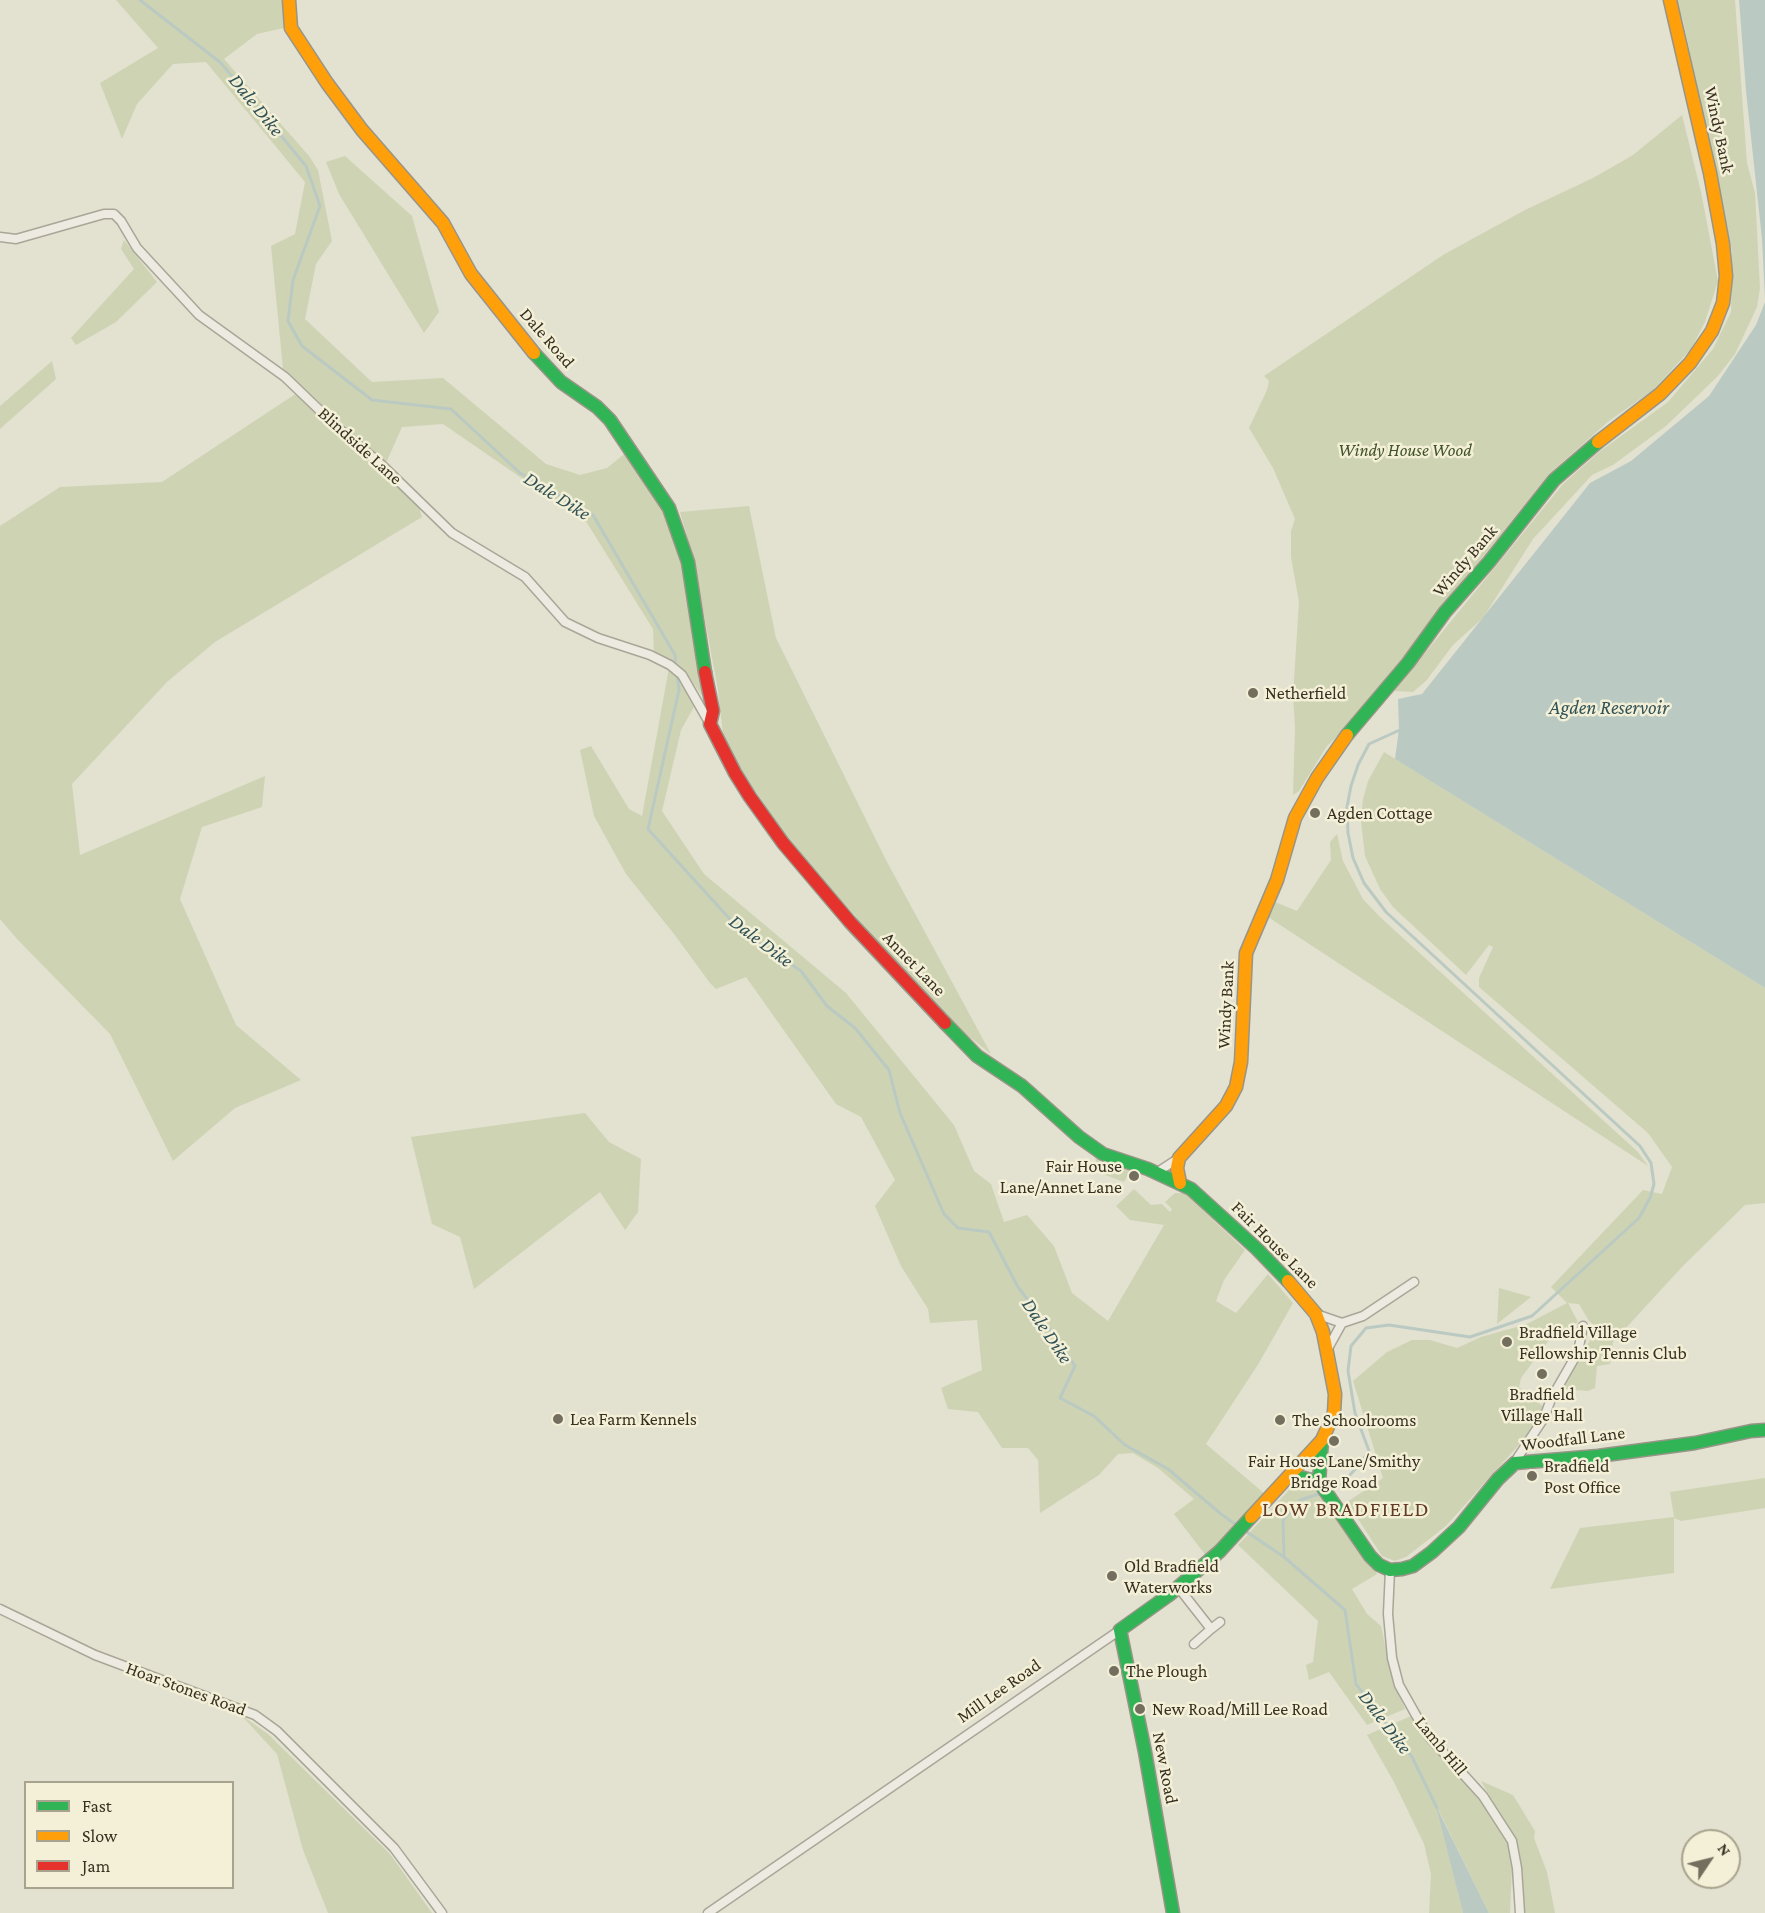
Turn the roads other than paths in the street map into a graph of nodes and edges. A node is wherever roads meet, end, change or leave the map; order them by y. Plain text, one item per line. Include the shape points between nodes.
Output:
1 (289, 0) edge
2 (1670, 0) edge
3 (0, 237) edge
4 (710, 724) junction
5 (1179, 1158) junction
6 (1152, 1171) junction
7 (1180, 1183) junction
8 (1414, 1282) dead end
9 (1316, 1314) junction
10 (1342, 1323) junction
11 (1583, 1326) dead end
12 (1327, 1350) junction
13 (1765, 1430) edge
14 (1322, 1440) junction
15 (1515, 1463) junction
16 (1292, 1475) junction
17 (1320, 1483) junction
18 (1390, 1570) junction
19 (1178, 1587) junction
20 (0, 1609) edge
21 (1220, 1622) dead end
22 (1211, 1629) junction
23 (1120, 1630) junction
24 (1194, 1644) dead end
25 (442, 1913) edge
26 (708, 1913) edge
27 (1173, 1913) edge
28 (1520, 1913) edge

1 - 4 street, Dale Road via 294,34 362,130 443,223 471,274 539,360 610,420 669,507 688,562 713,711
2 - 5 street, Windy Bank via 1723,244 1723,303 1712,331 1690,363 1660,394 1554,480 1444,612 1317,778 1295,818 1277,880 1246,953 1241,1062 1236,1087 1226,1106
3 - 4 street, Blindside Lane via 16,239 114,214 137,248 199,315 285,377 452,533 525,577 565,622 669,665 682,675
4 - 6 street, Annet Lane via 745,789 783,843 960,1041 1022,1086 1103,1154
5 - 6 street, Windy Bank
5 - 7 street
6 - 7 street, Fair House Lane
7 - 9 street, Fair House Lane via 1257,1249
8 - 10 street via 1363,1316
9 - 10 street
9 - 12 street, Fair House Lane
10 - 12 street
11 - 15 street via 1578,1352 1544,1418
12 - 14 street, Fair House Lane via 1335,1394 1334,1413
13 - 15 street, Woodfall Lane via 1598,1456
14 - 16 street, Fair House Lane
14 - 17 street
15 - 18 street, Woodfall Lane via 1432,1552 1413,1566
16 - 17 street
16 - 19 street, Mill Lee Road via 1220,1551
17 - 18 street via 1370,1556
18 - 28 street, Lamb Hill via 1388,1614 1399,1685 1431,1739 1483,1796 1512,1841
19 - 22 street
19 - 23 street, Mill Lee Road
20 - 25 street, Hoar Stones Road via 94,1655 255,1715 277,1731 394,1848
21 - 22 street
22 - 24 street
23 - 26 street, Mill Lee Road
23 - 27 street, New Road

